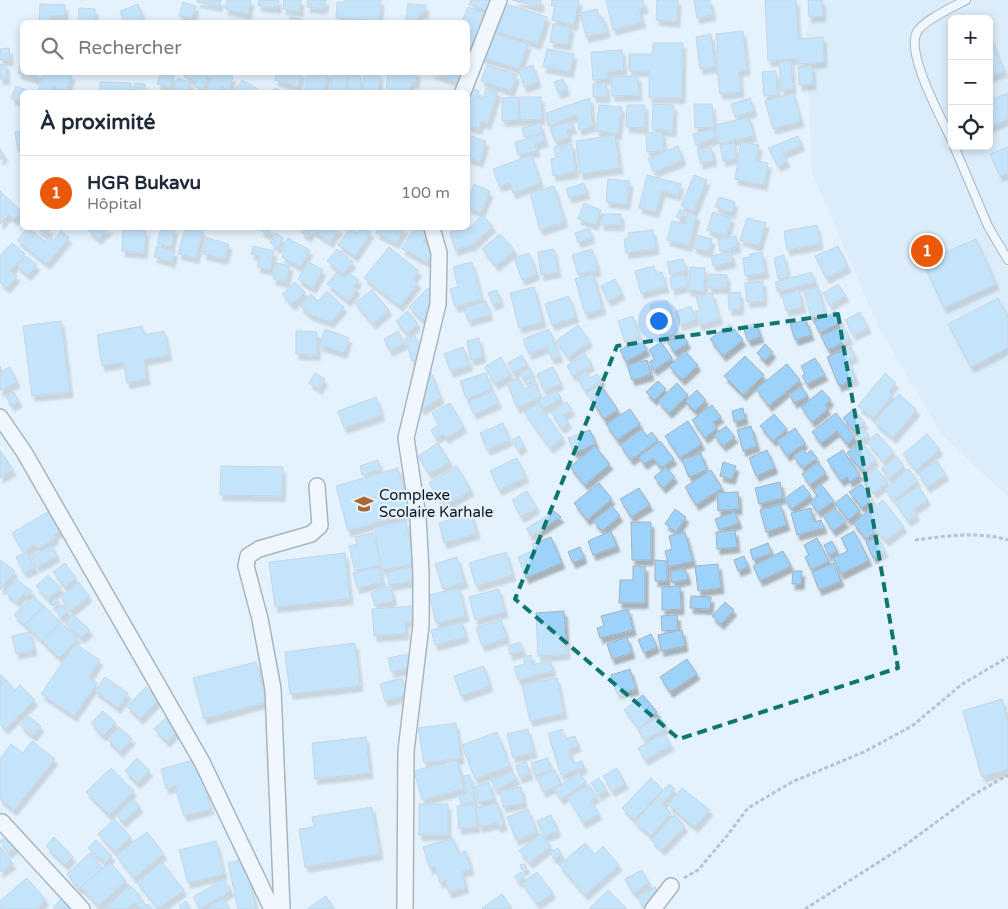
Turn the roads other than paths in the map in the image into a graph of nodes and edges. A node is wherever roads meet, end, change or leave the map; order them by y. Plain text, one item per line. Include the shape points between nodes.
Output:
1 (500, 0) edge
2 (966, 0) edge
3 (470, 75) edge
4 (470, 75) edge
5 (464, 90) edge
6 (948, 132) edge
7 (956, 150) edge
8 (433, 230) edge
9 (1008, 260) edge
10 (0, 417) edge
11 (318, 486) dead end
12 (2, 822) dead end
13 (671, 886) road end
14 (82, 909) edge
15 (272, 909) edge
16 (282, 909) edge
17 (405, 909) edge
18 (654, 909) edge

1 - 4 street
2 - 6 lane via 926,23 914,44 917,61
3 - 5 street
7 - 9 lane via 988,226
8 - 17 street via 439,253 438,304 406,438 418,517 421,626 406,751
10 - 15 street via 24,452 202,762
11 - 16 street via 320,526 311,534 259,549 248,556 246,566 273,689
12 - 14 street
13 - 18 street

